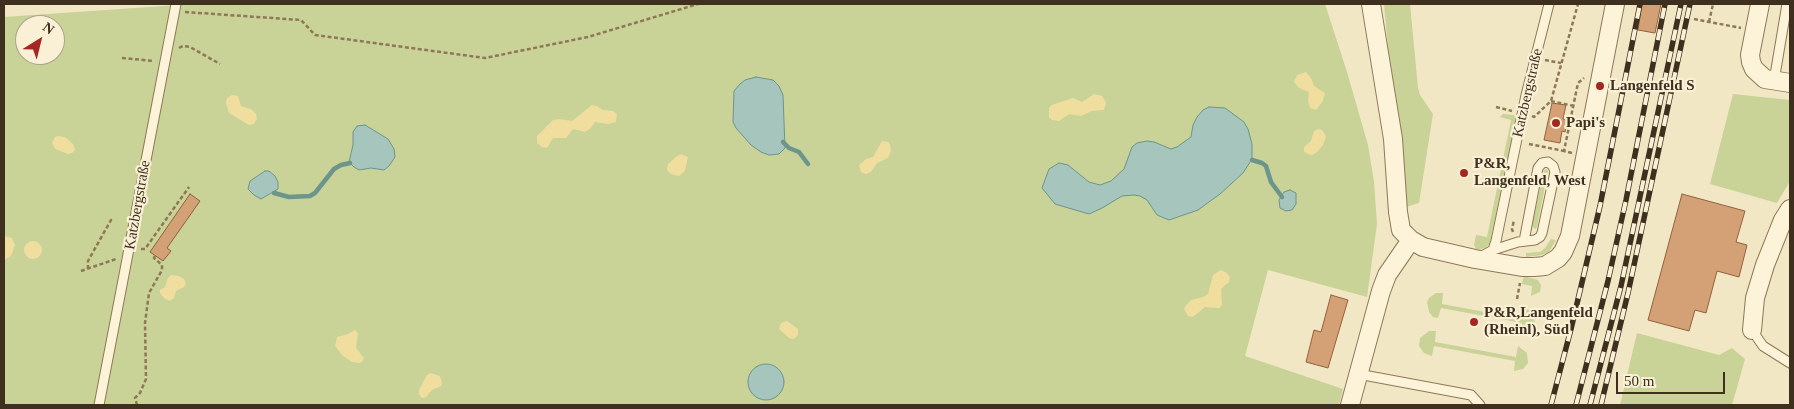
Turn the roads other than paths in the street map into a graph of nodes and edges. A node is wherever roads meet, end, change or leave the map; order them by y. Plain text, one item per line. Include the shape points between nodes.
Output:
1 (1371, 4) edge
2 (1549, 4) edge
3 (1615, 4) edge
4 (1760, 4) edge
5 (1787, 4) edge
6 (175, 8) edge
7 (1782, 82) edge
8 (1790, 209) edge
9 (1411, 240) junction
10 (1524, 241) junction
11 (1493, 250) junction
12 (1475, 259) junction
13 (1752, 330) joint
14 (1790, 363) edge
15 (1358, 374) junction
16 (99, 405) edge
17 (1350, 405) edge
18 (1480, 405) edge

1 - 9 street via 1393,139 1401,230
2 - 11 lane, Katzbergstraße
3 - 12 street via 1570,236 1563,252 1553,262 1534,268
4 - 7 street via 1750,62 1765,79
5 - 7 lane
6 - 16 lane, Katzbergstraße
8 - 13 street via 1765,265 1755,298
9 - 12 street via 1423,247
9 - 15 street via 1387,275
10 - 10 lane via 1535,240 1542,233 1554,172 1548,162 1538,168
10 - 11 lane
11 - 12 lane
13 - 14 lane via 1763,346
15 - 17 street
15 - 18 lane via 1471,395

